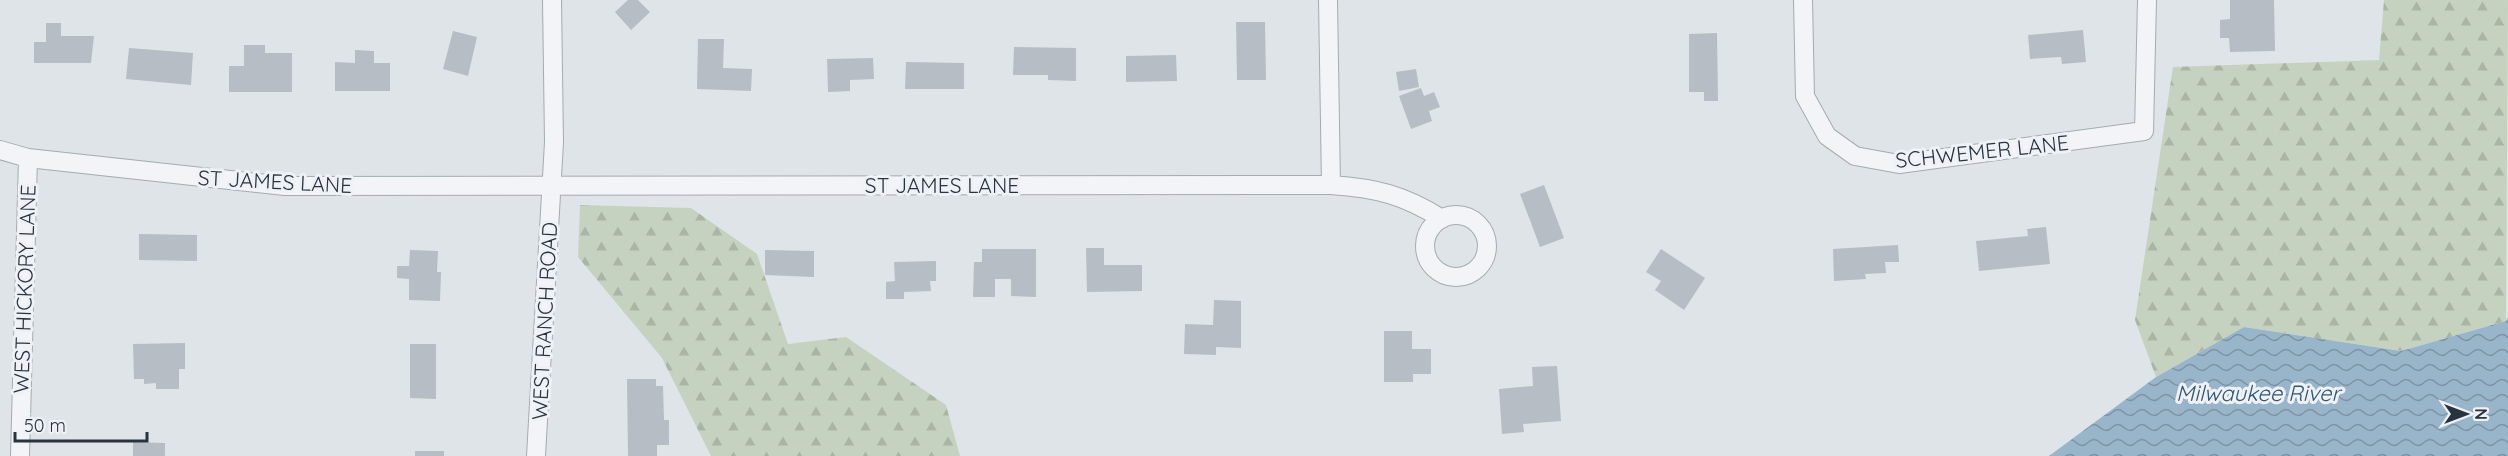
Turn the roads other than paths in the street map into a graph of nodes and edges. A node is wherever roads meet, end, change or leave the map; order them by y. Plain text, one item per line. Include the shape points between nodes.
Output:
1 (552, 0) edge
2 (1328, 0) edge
3 (1803, 0) edge
4 (2147, 0) edge
5 (0, 150) edge
6 (28, 158) junction
7 (1331, 185) junction
8 (552, 186) junction
9 (1442, 219) dead end
10 (20, 456) edge
11 (536, 456) edge

1 - 8 street
2 - 7 street
3 - 4 street, SCHWEMER LANE via 1805,96 1827,136 1855,156 1899,164 2144,131
5 - 6 street, ST JAMES LANE
6 - 8 street, ST JAMES LANE via 285,186
6 - 10 street, WEST HICKORY LANE
7 - 8 street, ST JAMES LANE
7 - 9 street, ST JAMES LANE via 1357,186 1400,196
8 - 11 street, WEST RANCH ROAD

